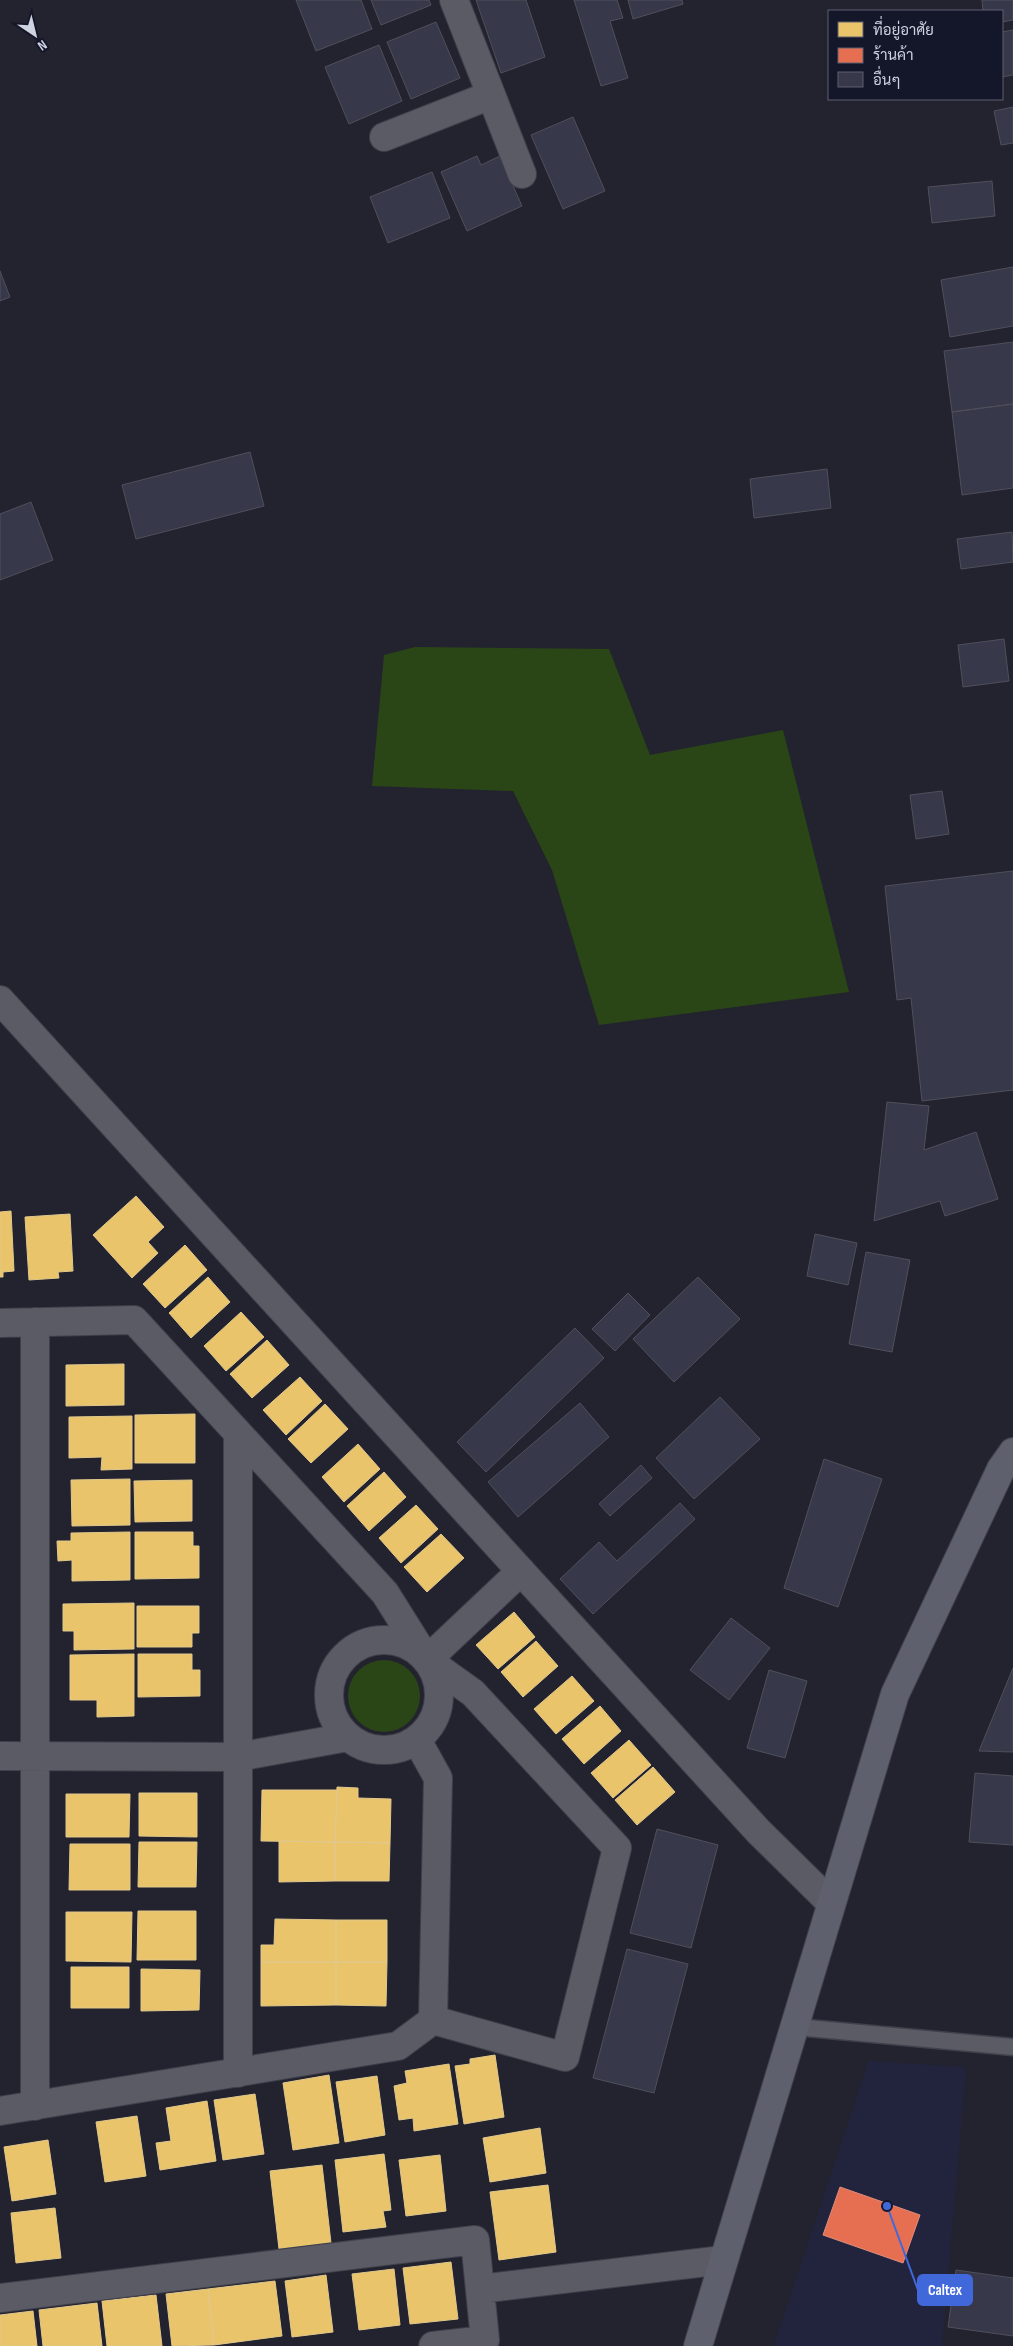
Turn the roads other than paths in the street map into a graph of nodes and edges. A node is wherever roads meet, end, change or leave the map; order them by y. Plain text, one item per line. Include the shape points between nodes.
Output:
1 (454, 0) edge
2 (491, 96) junction
3 (384, 137) dead end
4 (522, 174) dead end
5 (0, 1000) edge
6 (35, 1322) junction
7 (0, 1323) edge
8 (238, 1434) junction
9 (1013, 1452) edge
10 (521, 1571) junction
11 (427, 1660) junction
12 (348, 1737) junction
13 (417, 1740) junction
14 (0, 1756) edge
15 (35, 1756) junction
16 (238, 1757) junction
17 (831, 1903) junction
18 (432, 2020) junction
19 (796, 2027) junction
20 (1013, 2047) edge
21 (238, 2072) junction
22 (36, 2106) junction
23 (0, 2111) edge
24 (723, 2260) junction
25 (480, 2289) junction
26 (0, 2298) edge
27 (433, 2346) edge
28 (698, 2346) edge

1 - 2 street
2 - 3 street
2 - 4 street
5 - 10 street
6 - 7 street
6 - 8 street via 134,1320
6 - 15 street
8 - 11 street via 385,1593
8 - 16 street
9 - 17 main road via 1001,1468 895,1694
10 - 11 street
10 - 17 street via 758,1831
11 - 12 street via 413,1648 396,1641 378,1640 346,1656 335,1671 329,1688 330,1706 336,1723
11 - 13 street via 438,1680 439,1702 432,1724
11 - 18 street via 473,1694 617,1848 565,2057
12 - 13 street via 364,1747 382,1751 400,1749
12 - 16 street
13 - 18 street via 438,1778
14 - 15 street
15 - 16 street
15 - 22 street
16 - 21 street
17 - 19 main road
18 - 21 street via 398,2046
19 - 20 lane
19 - 24 main road
21 - 22 street
22 - 23 street
24 - 25 street
24 - 28 main road
25 - 26 street via 475,2240
25 - 27 street via 485,2340

